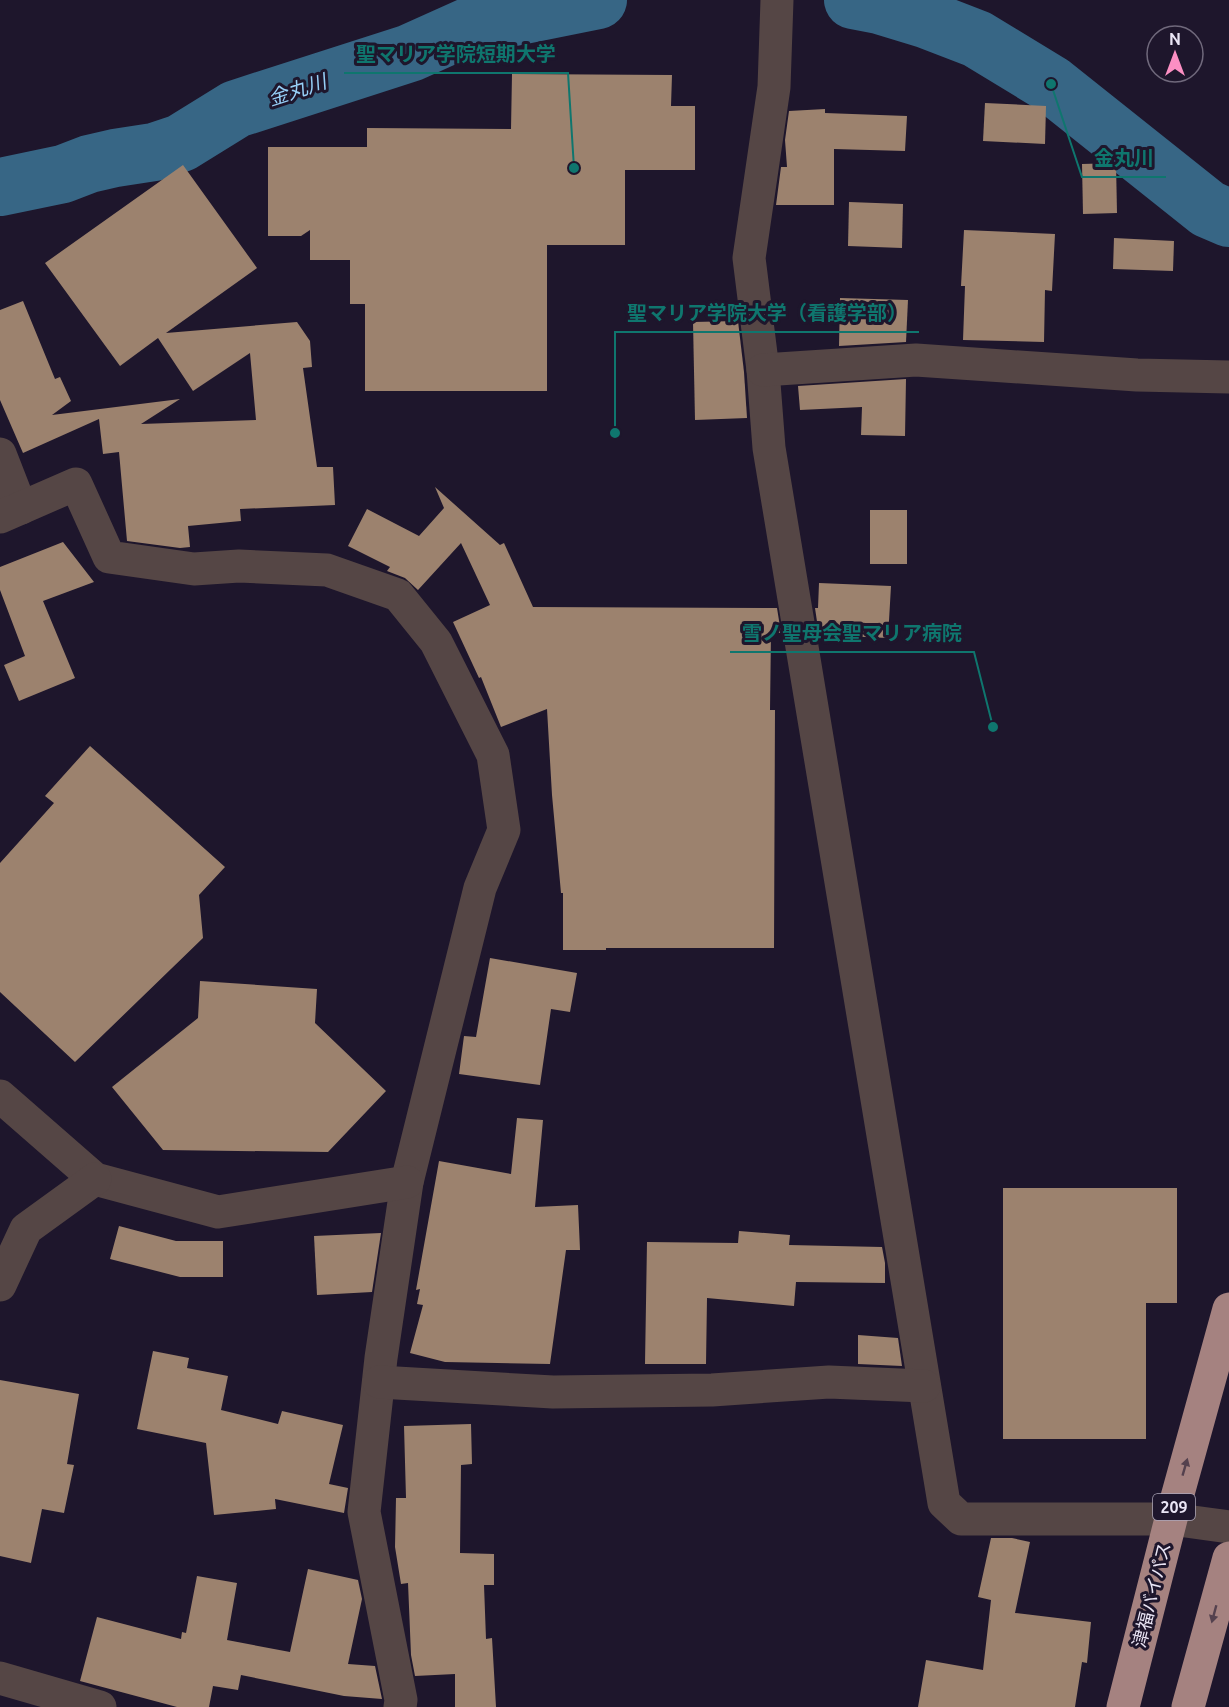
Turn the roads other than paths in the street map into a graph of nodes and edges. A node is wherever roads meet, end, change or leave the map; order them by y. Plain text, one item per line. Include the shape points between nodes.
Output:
1 (777, 0) edge
2 (763, 370) junction
3 (1229, 377) edge
4 (0, 454) edge
5 (11, 512) edge
6 (0, 1096) edge
7 (95, 1179) junction
8 (407, 1182) junction
9 (0, 1285) edge
10 (1229, 1309) edge
11 (379, 1382) junction
12 (924, 1386) junction
13 (1171, 1519) junction
14 (1229, 1527) edge
15 (1229, 1558) edge
16 (0, 1678) edge
17 (100, 1707) edge
18 (400, 1707) edge
19 (1123, 1707) edge
20 (1188, 1707) edge

1 - 2 street via 774,87 750,258
2 - 3 street via 916,360
2 - 12 street via 769,448
4 - 5 street
5 - 8 street via 76,484 109,557 194,569 239,566 327,570 398,595 436,642 493,754 504,830 480,888
6 - 7 street
7 - 8 street via 218,1212
7 - 9 street via 26,1229
8 - 11 street
13 -> 10 highway, 津福バイパス / 209
11 - 12 street via 553,1392 712,1390 829,1382
11 - 18 street via 364,1512
12 - 13 street via 944,1503 960,1519
13 - 14 street
13 - 19 highway, 津福バイパス / 209
15 -> 20 highway
16 - 17 street

